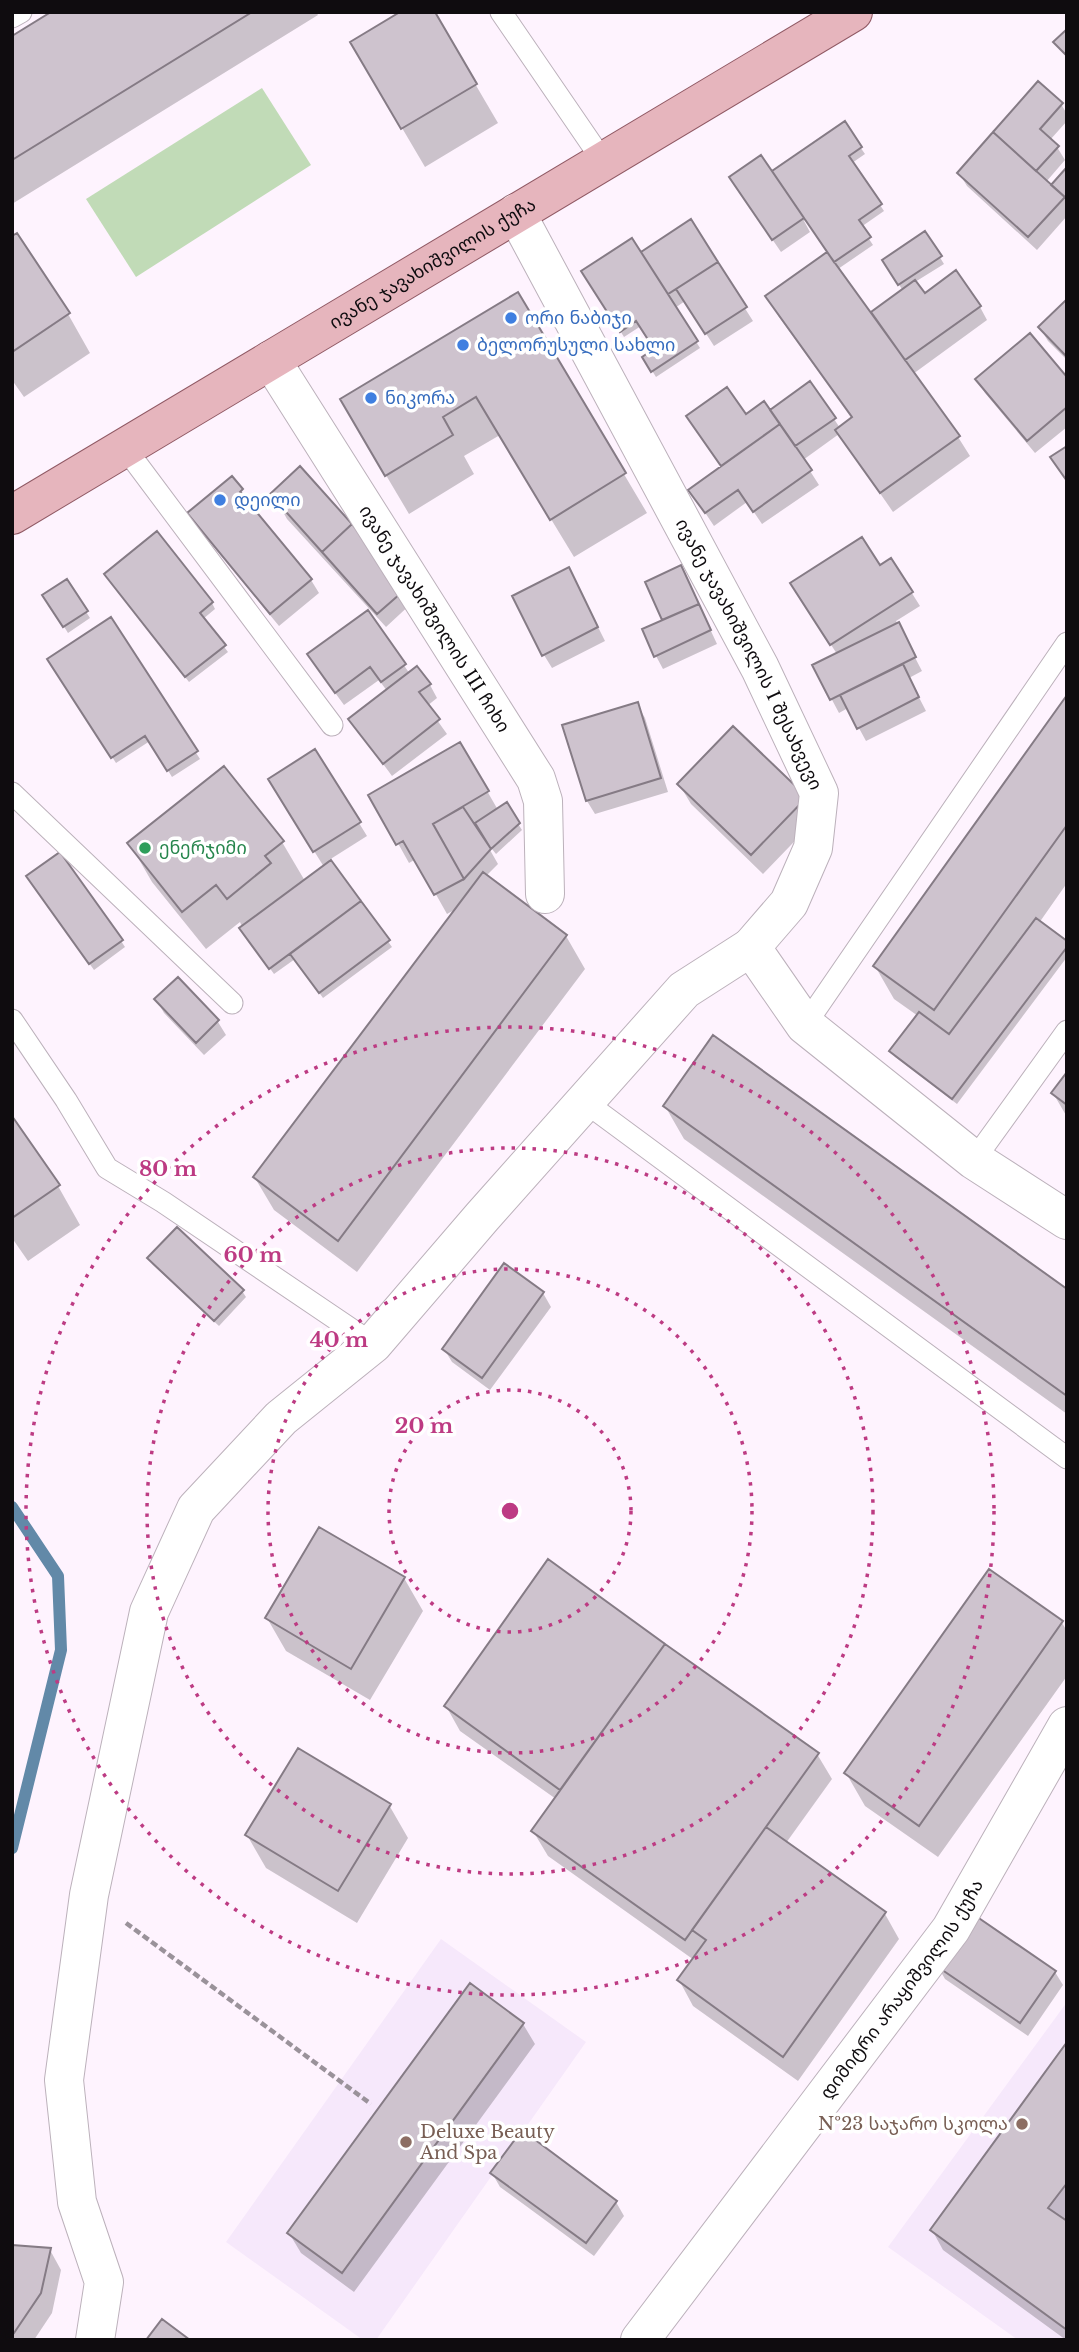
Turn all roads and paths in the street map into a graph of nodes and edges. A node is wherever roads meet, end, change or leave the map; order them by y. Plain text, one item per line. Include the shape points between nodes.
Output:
1 (21, 12) edge
2 (500, 12) edge
3 (853, 12) edge
4 (12, 17) edge
5 (604, 161) junction
6 (516, 213) junction
7 (271, 360) junction
8 (125, 447) junction
9 (12, 515) edge
10 (1067, 643) edge
11 (332, 725) dead end
12 (12, 793) edge
13 (545, 894) dead end
14 (751, 947) junction
15 (232, 1003) dead end
16 (12, 1020) edge
17 (804, 1024) junction
18 (1067, 1031) edge
19 (585, 1102) junction
20 (974, 1160) junction
21 (1067, 1220) edge
22 (373, 1344) junction
23 (1067, 1458) edge
24 (1067, 1726) edge
25 (89, 1895) junction
26 (371, 2104) dead end
27 (94, 2340) edge
28 (640, 2340) edge

1 - 4 lane
2 - 5 lane
3 - 5 main road, ივანე ჯავახიშვილის ქუჩა
5 - 6 main road, ივანე ჯავახიშვილის ქუჩა
6 - 7 main road, ივანე ჯავახიშვილის ქუჩა
6 - 14 street, ივანე ჯავახიშვილის I შესახვევი via 760,667 819,793 813,848 789,903
7 - 8 main road, ივანე ჯავახიშვილის ქუჩა
7 - 13 street, ივანე ჯავახიშვილის III ჩიხი via 536,779 542,802
8 - 9 main road, ივანე ჯავახიშვილის ქუჩა
8 - 11 lane
10 - 17 lane
12 - 15 lane
14 - 17 street
14 - 19 street, ივანე ჯავახიშვილის I შესახვევი via 684,990
16 - 22 lane via 107,1168
17 - 20 street
18 - 20 lane
19 - 22 street, ივანე ჯავახიშვილის I შესახვევი
19 - 23 lane
20 - 21 street
22 - 25 street, ივანე ჯავახიშვილის I შესახვევი via 281,1419 196,1509 149,1612
24 - 28 street, დიმიტრი არაყიშვილის ქუჩა via 951,1929
25 - 26 path
25 - 27 street, ივანე ჯავახიშვილის I შესახვევი via 64,2080 77,2202 104,2282

